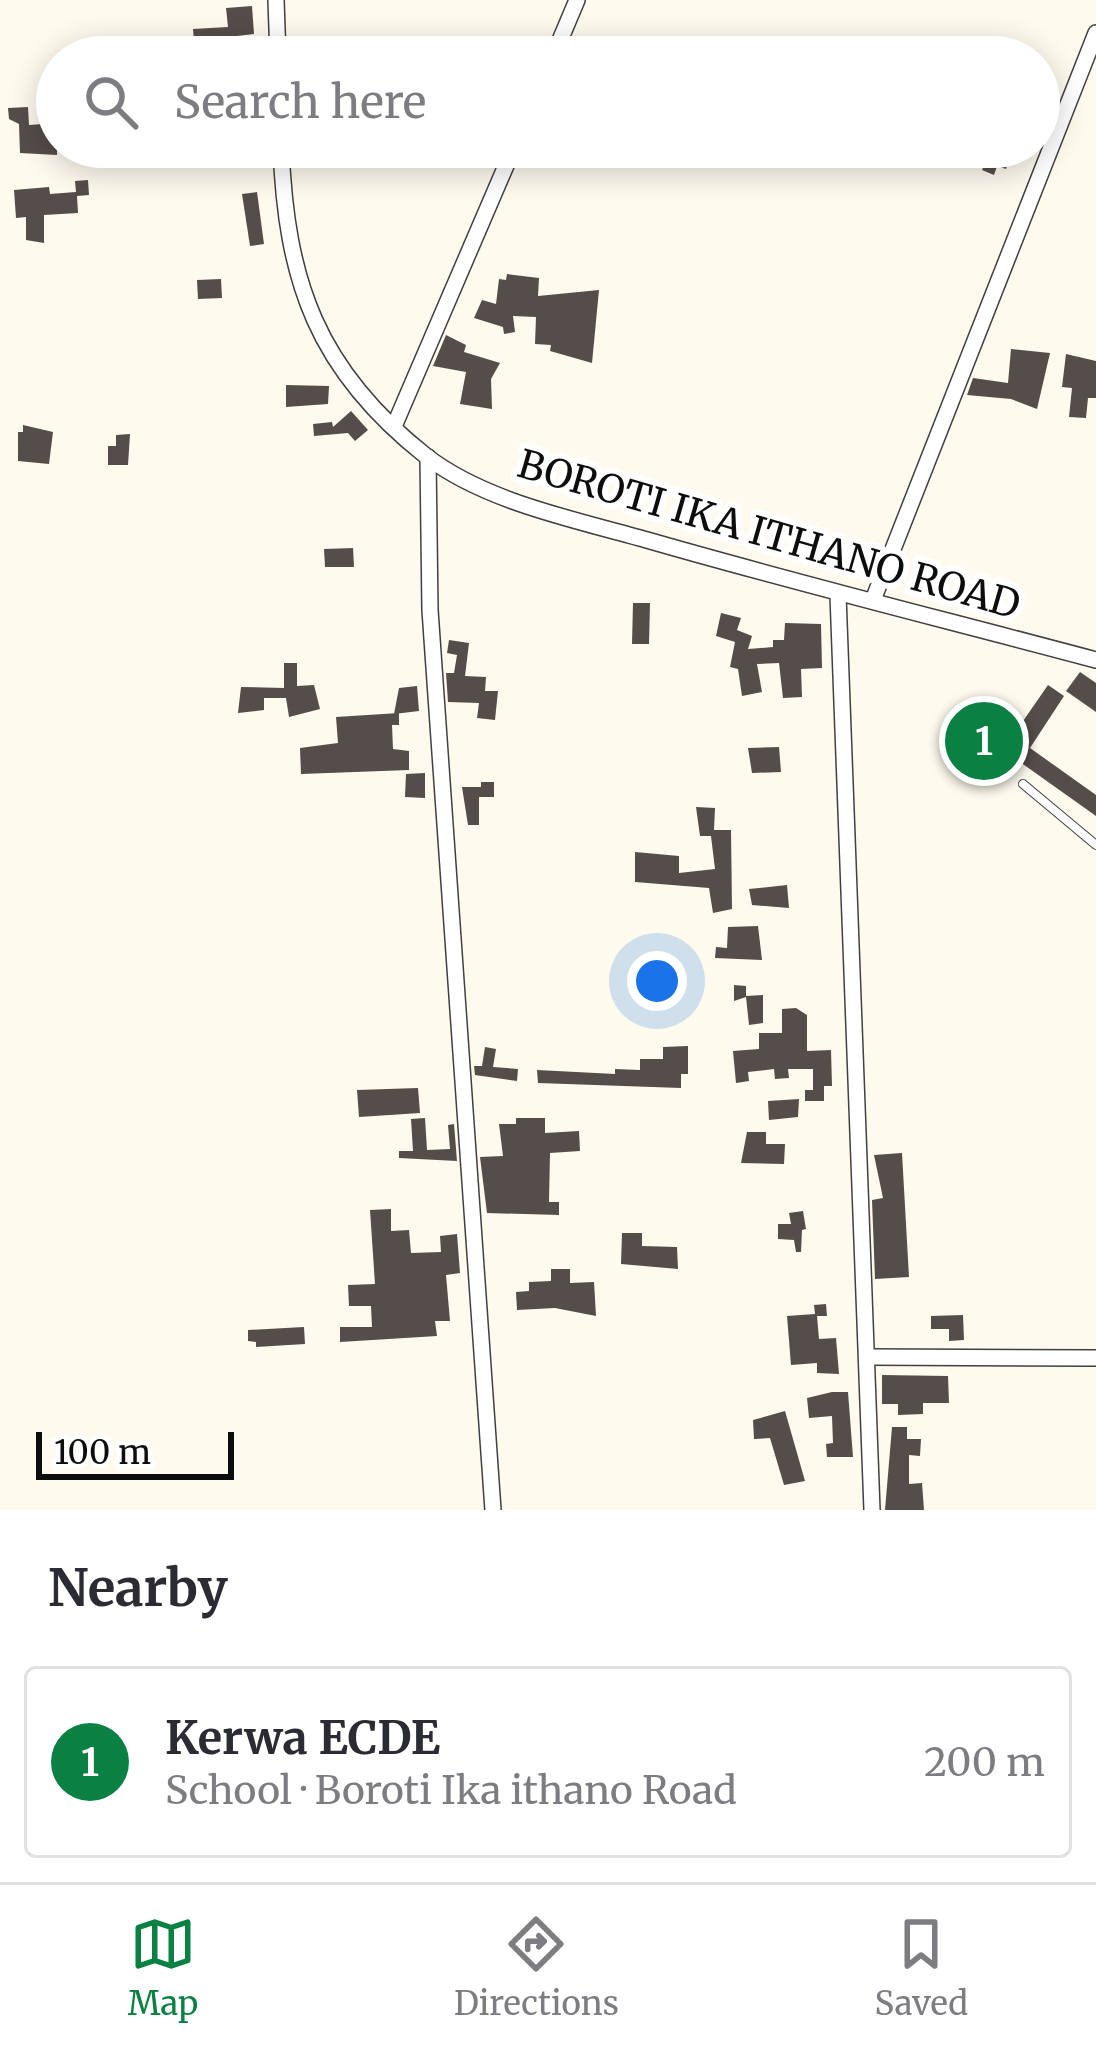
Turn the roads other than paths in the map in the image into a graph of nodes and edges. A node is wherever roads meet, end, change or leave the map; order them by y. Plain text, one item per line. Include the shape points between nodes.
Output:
1 (276, 0) edge
2 (577, 0) edge
3 (1096, 33) edge
4 (277, 36) edge
5 (562, 36) edge
6 (1060, 125) edge
7 (284, 168) edge
8 (505, 168) edge
9 (1043, 168) edge
10 (395, 424) junction
11 (428, 457) junction
12 (838, 595) junction
13 (873, 600) junction
14 (1096, 660) edge
15 (1023, 784) dead end
16 (1096, 845) edge
17 (868, 1357) junction
18 (1096, 1358) edge
19 (494, 1510) edge
20 (872, 1510) edge

1 - 4 street
2 - 5 street
3 - 6 street
7 - 10 street, BOROTI IKA ITHANO ROAD via 299,291 352,381
8 - 10 street
9 - 13 street
10 - 11 street, BOROTI IKA ITHANO ROAD
11 - 12 street, BOROTI IKA ITHANO ROAD via 483,487 585,522
11 - 19 street via 430,610
12 - 13 street, BOROTI IKA ITHANO ROAD
12 - 17 street
13 - 14 street, BOROTI IKA ITHANO ROAD
15 - 16 lane
17 - 18 street
17 - 20 street

